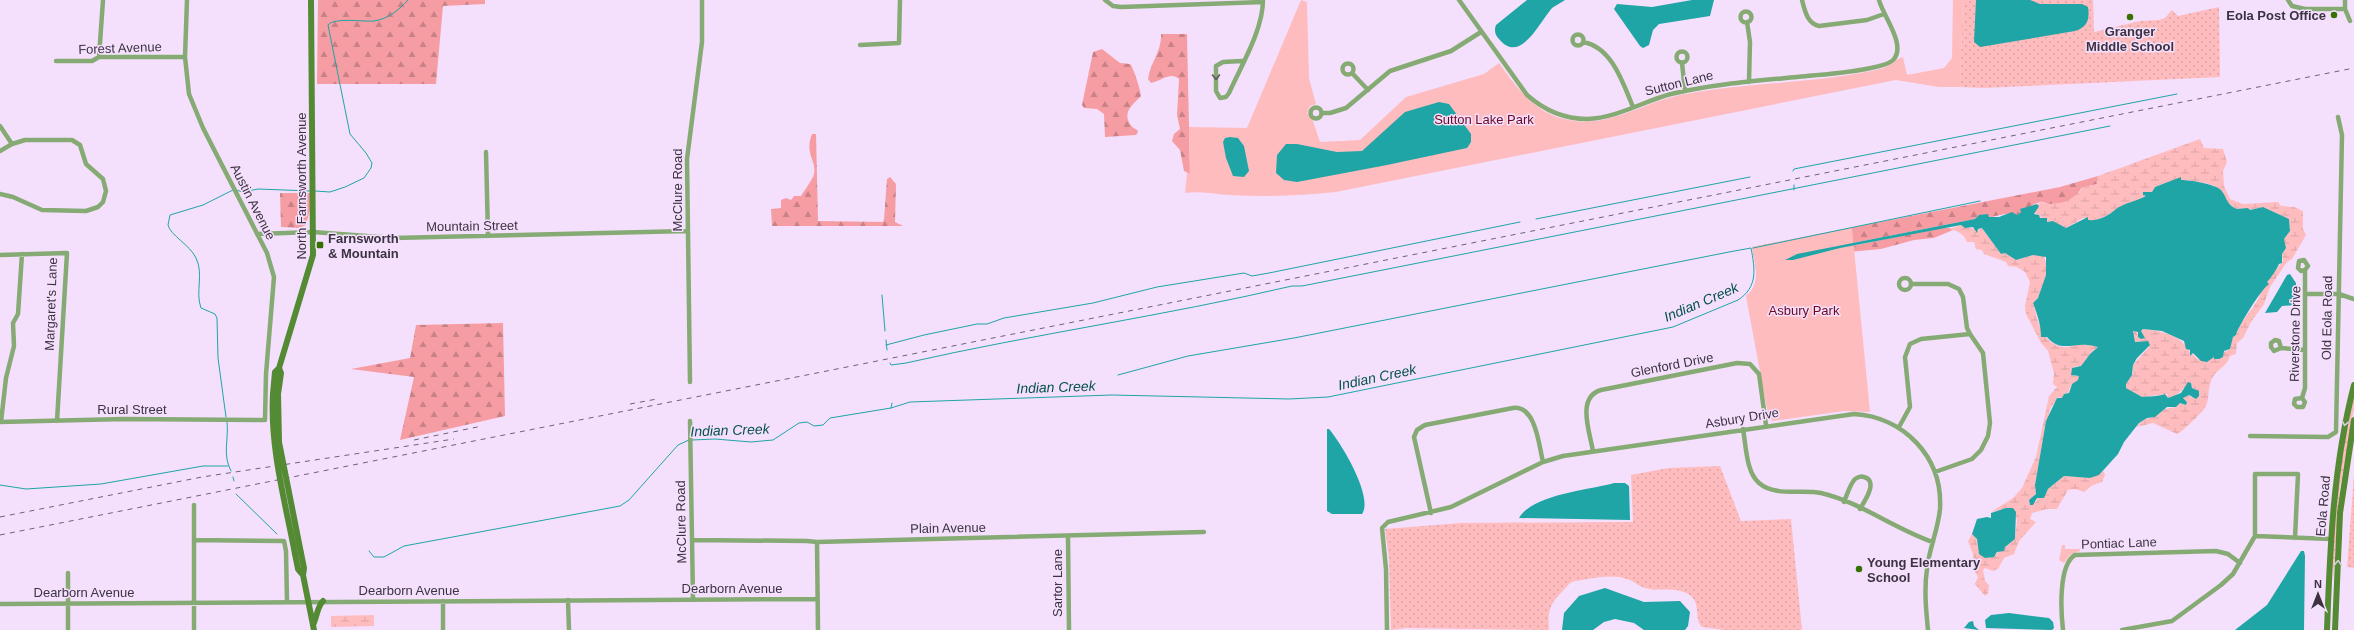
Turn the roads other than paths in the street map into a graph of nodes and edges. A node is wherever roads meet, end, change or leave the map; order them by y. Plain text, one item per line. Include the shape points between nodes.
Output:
1 (103, 0) edge
2 (187, 0) edge
3 (311, 0) edge
4 (702, 0) edge
5 (900, 0) edge
6 (1105, 0) edge
7 (1459, 0) edge
8 (1802, 0) edge
9 (1879, 0) edge
10 (2288, 0) edge
11 (2345, 0) edge
12 (1263, 1) edge
13 (2345, 9) junction
14 (1884, 14) junction
15 (2350, 21) dead end
16 (1747, 22) dead end
17 (1480, 32) junction
18 (1583, 42) dead end
19 (860, 44) dead end
20 (99, 57) junction
21 (185, 57) junction
22 (56, 61) dead end
23 (1242, 61) junction
24 (1682, 63) dead end
25 (1352, 73) dead end
26 (1749, 82) junction
27 (1368, 90) junction
28 (1684, 91) junction
29 (1633, 107) junction
30 (1322, 113) dead end
31 (2338, 117) dead end
32 (0, 126) edge
33 (12, 144) junction
34 (0, 151) edge
35 (486, 152) dead end
36 (0, 194) edge
37 (688, 231) junction
38 (313, 232) junction
39 (257, 234) junction
40 (488, 236) junction
41 (22, 254) junction
42 (0, 255) edge
43 (2305, 270) dead end
44 (1911, 284) dead end
45 (2307, 294) junction
46 (2339, 294) junction
47 (2354, 299) edge
48 (1970, 334) junction
49 (2281, 348) dead end
50 (2305, 350) junction
51 (690, 382) dead end
52 (2354, 385) edge
53 (2302, 398) dead end
54 (265, 420) joint
55 (2354, 420) edge
56 (57, 421) junction
57 (690, 421) dead end
58 (1, 422) edge
59 (1766, 425) junction
60 (1899, 427) junction
61 (1743, 429) junction
62 (2250, 436) dead end
63 (1593, 451) junction
64 (1543, 462) junction
65 (1935, 472) junction
66 (1844, 502) junction
67 (194, 504) dead end
68 (1860, 509) junction
69 (1431, 512) junction
70 (1204, 532) dead end
71 (1068, 536) junction
72 (2255, 536) junction
73 (2295, 538) junction
74 (2330, 539) junction
75 (194, 540) junction
76 (692, 540) junction
77 (817, 542) junction
78 (1933, 542) junction
79 (2240, 563) junction
80 (68, 573) dead end
81 (693, 599) junction
82 (817, 599) junction
83 (568, 600) junction
84 (287, 601) junction
85 (308, 601) junction
86 (323, 601) junction
87 (443, 601) junction
88 (67, 603) junction
89 (194, 603) junction
90 (0, 604) edge
91 (313, 627) edge
92 (68, 630) edge
93 (194, 630) edge
94 (443, 630) edge
95 (569, 630) edge
96 (818, 630) edge
97 (1069, 630) edge
98 (1387, 630) edge
99 (1928, 630) edge
100 (2063, 630) edge
101 (2122, 630) edge
102 (2125, 630) edge
103 (2131, 630) edge
104 (2327, 630) edge
105 (2335, 630) edge

1 - 20 street
2 - 21 street, Austin Avenue
3 - 38 main road, North Farnsworth Avenue
4 - 37 street, McClure Road via 702,42 688,148
5 - 19 street via 899,42
6 - 12 street via 1113,6 1120,7
7 - 17 street, Sutton Lane
8 - 14 street via 1808,18 1819,26 1867,20
9 - 14 street, Sutton Lane
10 - 13 street via 2292,6 2300,9
11 - 13 street
12 - 23 street via 1261,18
13 - 15 street
14 - 26 street, Sutton Lane via 1898,44 1895,58 1887,64 1853,71
16 - 26 street via 1750,42
17 - 27 street via 1451,51 1390,71
17 - 29 street, Sutton Lane via 1527,95 1550,111 1568,117 1595,118
18 - 29 street via 1591,44 1612,62
20 - 21 street, Forest Avenue
20 - 22 street, Forest Avenue via 92,61
21 - 39 street, Austin Avenue via 189,94 195,112
23 -> 23 street via 1223,62 1216,66 1216,90 1220,98 1226,97 1229,93
24 - 28 street
25 - 27 street
26 - 28 street, Sutton Lane
27 - 30 street via 1346,108
28 - 29 street, Sutton Lane
31 - 46 street, Old Eola Road via 2342,135
32 - 33 street
33 - 34 street
33 - 36 street via 25,140 77,142 86,164 99,174 106,186 103,202 95,209 42,210
35 - 40 street
37 - 40 street, Mountain Street
37 - 51 street, McClure Road
38 - 39 street, Mountain Street
38 - 40 street, Mountain Street via 393,238
38 - 85 main road, North Farnsworth Avenue, bridge via 310,272 276,372 272,419 275,452 298,553 298,570 302,575
39 - 54 street, Austin Avenue via 271,263 275,288 266,374
41 - 42 street, Margaret's Lane
41 - 56 street, Margaret's Lane via 67,253
41 - 58 street via 18,314 14,322 14,346 6,378
43 - 45 street, Riverstone Drive
44 - 48 street via 1951,284 1959,289 1963,294
45 - 46 street
45 - 50 street, Riverstone Drive
46 - 47 street
46 - 62 street, Old Eola Road via 2334,434 2328,437
48 - 60 street via 1921,339 1910,344 1906,357 1910,407
48 - 65 street via 1983,353 1990,423 1988,436 1981,450 1972,459
49 - 50 street
50 - 53 street, Riverstone Drive via 2305,388
52 -> 74 main road, Eola Road via 2338,462
54 - 56 street, Rural Street
105 -> 55 main road, Eola Road via 2340,513
56 - 58 street, Rural Street
57 - 76 street, McClure Road
59 - 60 street, Asbury Drive via 1854,414 1872,416
59 - 61 street, Asbury Drive
59 - 63 street, Glenford Drive via 1758,371 1750,364 1737,363 1597,391 1586,403
60 - 65 street, Asbury Drive via 1922,449
61 - 63 street, Asbury Drive
61 - 66 street via 1750,469 1758,483 1772,490 1816,492
63 - 64 street, Asbury Drive
64 - 69 street, Asbury Drive via 1468,500
64 - 69 street via 1530,416 1521,408 1425,425 1417,430 1414,437
65 - 78 street, Asbury Drive via 1940,504
66 - 68 street
66 - 68 street via 1854,480 1866,477 1871,487
67 - 75 street
68 - 78 street
69 - 98 street, Asbury Drive via 1388,522 1384,526
70 - 71 street, Plain Avenue
71 - 77 street, Plain Avenue
71 - 97 street, Sartor Lane
72 - 73 street
72 - 73 street via 2255,474 2298,474
72 - 79 street
73 - 74 street
74 - 104 main road, Eola Road
75 - 84 street via 281,540 286,544
75 - 89 street
76 - 77 street, Plain Avenue
76 - 81 street, McClure Road
77 - 82 street
78 - 99 street, Asbury Drive via 1926,578
79 - 100 street, Pontiac Lane via 2228,554 2216,551 2075,555 2069,560 2066,568 2060,604
79 - 103 street via 2221,585 2182,615 2163,624
80 - 88 street
81 - 82 street, Dearborn Avenue
81 - 83 street, Dearborn Avenue
82 - 96 street
83 - 87 street, Dearborn Avenue
83 - 95 street
84 - 85 street, Dearborn Avenue
84 - 89 street, Dearborn Avenue
85 - 86 street, Dearborn Avenue
85 - 91 main road, North Farnsworth Avenue
86 - 87 street, Dearborn Avenue
86 - 91 main road via 319,605
87 - 94 street
88 - 89 street, Dearborn Avenue
88 - 90 street, Dearborn Avenue
88 - 92 street
89 - 93 street
101 - 102 street
102 - 103 street

